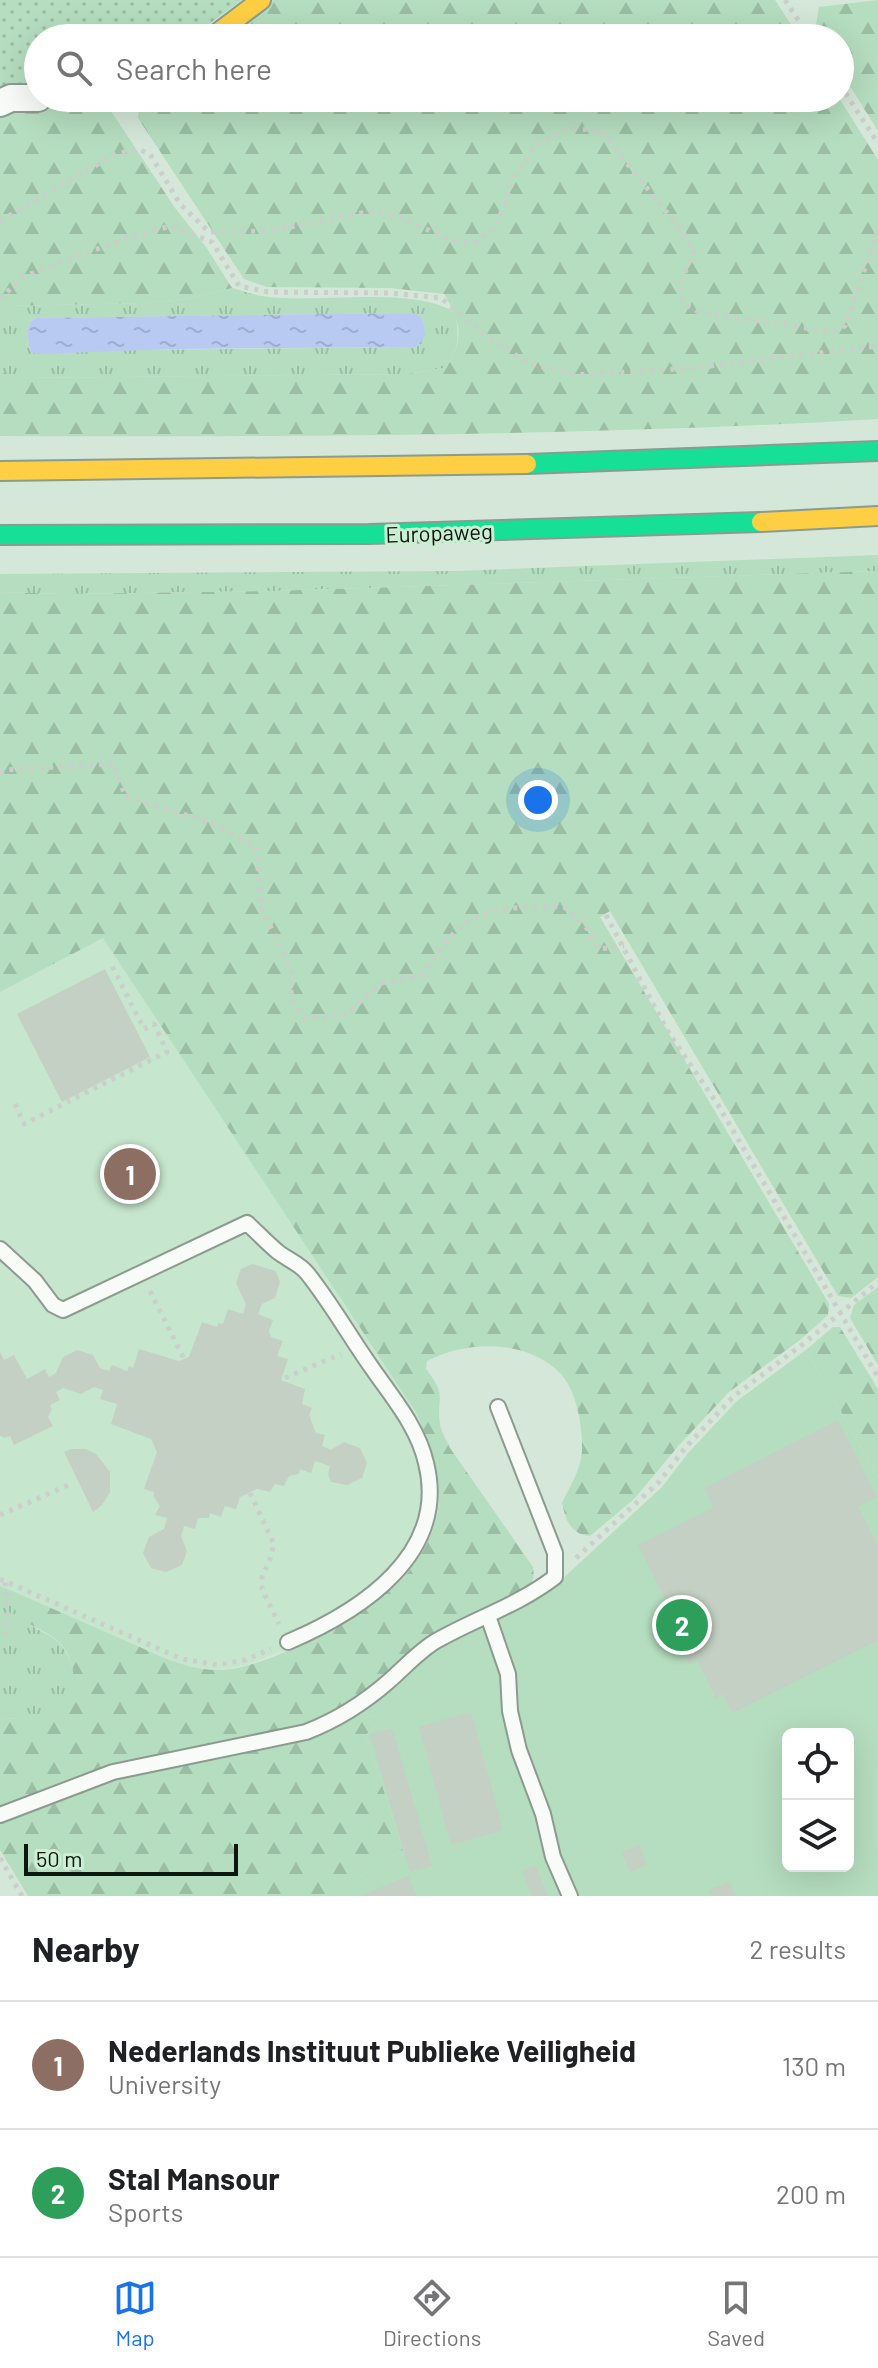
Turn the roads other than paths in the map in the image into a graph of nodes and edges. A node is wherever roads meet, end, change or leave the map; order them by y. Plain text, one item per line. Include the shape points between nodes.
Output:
1 (261, 0) edge
2 (229, 24) edge
3 (24, 98) edge
4 (0, 103) edge
5 (878, 451) edge
6 (0, 471) edge
7 (878, 516) edge
8 (0, 535) edge
9 (0, 1249) edge
10 (498, 1407) dead end
11 (488, 1616) junction
12 (288, 1642) road end
13 (0, 1815) edge
14 (570, 1896) edge

1 - 2 main road
3 - 4 street
5 - 6 main road via 632,462
7 - 8 main road, Europaweg via 369,534
9 - 12 lane via 63,1310 247,1223 305,1270 408,1420 426,1461 430,1492 417,1546 397,1571 342,1613
10 - 11 lane via 555,1553 555,1577
11 - 13 lane via 434,1642 386,1684 325,1725 113,1772
11 - 14 lane via 508,1674 519,1750

